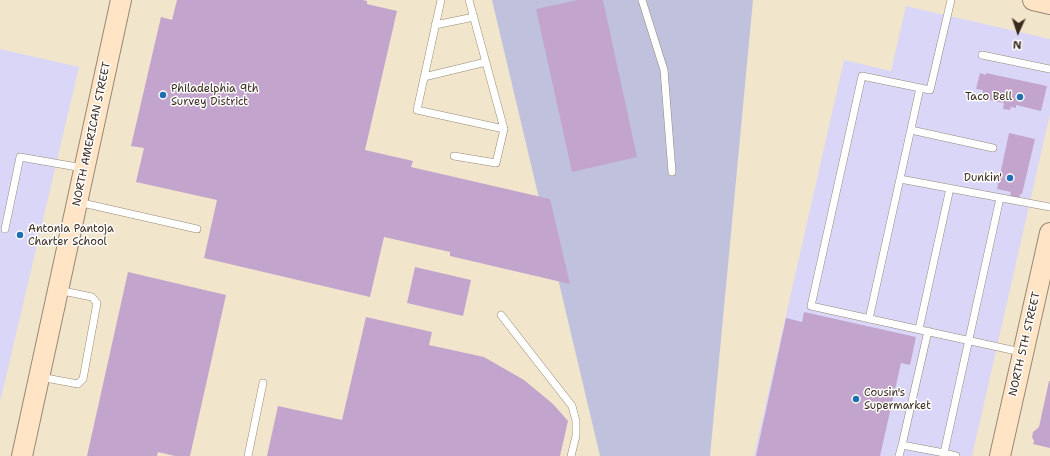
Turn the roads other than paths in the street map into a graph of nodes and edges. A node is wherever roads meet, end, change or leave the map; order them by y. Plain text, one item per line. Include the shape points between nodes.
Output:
1 (121, 0) edge
2 (441, 0) edge
3 (469, 0) edge
4 (642, 0) edge
5 (951, 0) edge
6 (1033, 0) edge
7 (1050, 4) edge
8 (474, 17) junction
9 (435, 25) junction
10 (982, 55) dead end
11 (486, 62) junction
12 (1050, 69) edge
13 (424, 77) junction
14 (920, 88) junction
15 (504, 129) junction
16 (911, 130) junction
17 (993, 148) dead end
18 (454, 156) dead end
19 (85, 168) junction
20 (672, 172) dead end
21 (900, 179) junction
22 (950, 188) junction
23 (1000, 198) junction
24 (77, 202) junction
25 (1050, 207) edge
26 (4, 229) dead end
27 (197, 230) dead end
28 (1050, 233) edge
29 (58, 290) junction
30 (501, 315) dead end
31 (869, 318) junction
32 (919, 329) junction
33 (928, 331) junction
34 (969, 340) junction
35 (1023, 352) junction
36 (40, 377) junction
37 (263, 383) dead end
38 (902, 445) junction
39 (944, 453) junction
40 (22, 456) edge
41 (248, 456) edge
42 (571, 456) edge
43 (899, 456) edge
44 (956, 456) edge
45 (1000, 456) edge

1 - 19 street, NORTH AMERICAN STREET
2 - 9 lane
3 - 8 lane
4 - 20 lane via 664,70
5 - 14 lane via 930,90
6 - 7 street
8 - 9 lane
8 - 11 lane
9 - 13 lane
10 - 12 lane
11 - 13 lane
11 - 15 lane
13 - 15 lane via 417,110
14 - 16 lane
14 - 31 lane via 862,76 811,306
15 - 18 lane via 496,163
16 - 17 lane
16 - 21 lane
19 - 24 street, NORTH AMERICAN STREET
19 - 26 lane via 20,157
21 - 22 lane
21 - 31 lane
22 - 23 lane
22 - 32 lane
23 - 25 lane
23 - 34 lane
24 - 27 lane
24 - 29 street, NORTH AMERICAN STREET
28 - 35 street, NORTH 5TH STREET
29 - 36 street, NORTH AMERICAN STREET
29 - 36 lane via 92,297 97,302 83,379 78,384
30 - 42 lane via 572,406 576,436
31 - 32 lane
32 - 33 lane
33 - 34 lane
33 - 38 lane
34 - 35 lane
34 - 39 lane
35 - 45 street, NORTH 5TH STREET
36 - 40 street, NORTH AMERICAN STREET
37 - 41 lane
38 - 39 lane
38 - 43 lane
39 - 44 lane

